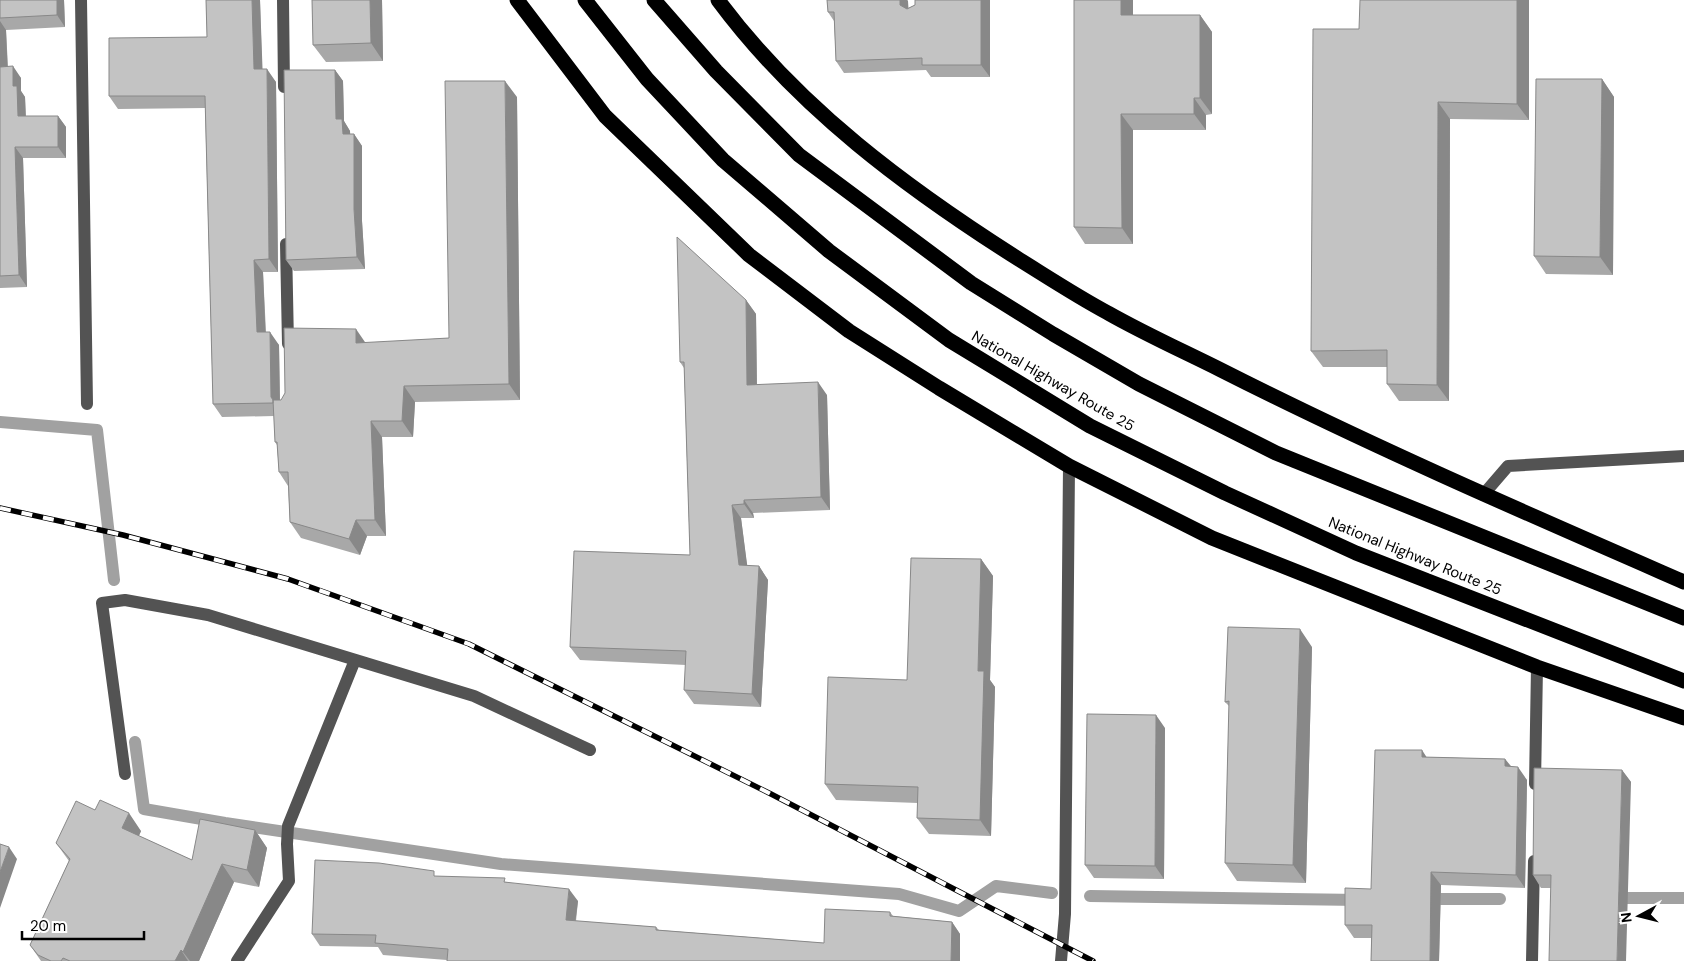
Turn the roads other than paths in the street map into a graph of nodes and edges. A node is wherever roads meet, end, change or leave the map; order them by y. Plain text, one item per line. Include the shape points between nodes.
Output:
1 (81, 0) edge
2 (283, 0) edge
3 (517, 0) edge
4 (584, 0) edge
5 (654, 0) edge
6 (718, 0) edge
7 (285, 100) edge
8 (286, 230) edge
9 (288, 359) edge
10 (87, 404) dead end
11 (1684, 456) edge
12 (1069, 466) junction
13 (1483, 495) junction
14 (1684, 582) edge
15 (1684, 618) edge
16 (355, 660) junction
17 (1537, 667) junction
18 (1684, 681) edge
19 (1684, 718) edge
20 (590, 750) dead end
21 (125, 774) dead end
22 (1535, 794) edge
23 (1534, 843) edge
24 (237, 961) edge
25 (1061, 961) edge
26 (1532, 961) edge

1 - 10 street
2 - 7 street
3 - 12 highway via 605,116 749,255 849,331
4 - 18 highway, National Highway Route 25 via 647,79 723,160 828,251 948,340 1090,426 1225,493 1356,552
5 - 15 highway via 716,71 799,155 972,282 1053,334 1139,384 1276,453
6 - 13 highway via 769,61 821,112 880,164 948,215 1108,314
8 - 9 street
11 - 13 street via 1508,466
12 - 17 highway via 1212,538
12 - 25 street via 1065,914
13 - 14 highway
16 - 20 street via 474,696
16 - 21 street via 208,615 125,600 102,603
16 - 24 street via 288,826 289,880
17 - 19 highway
17 - 22 street
23 - 26 street

